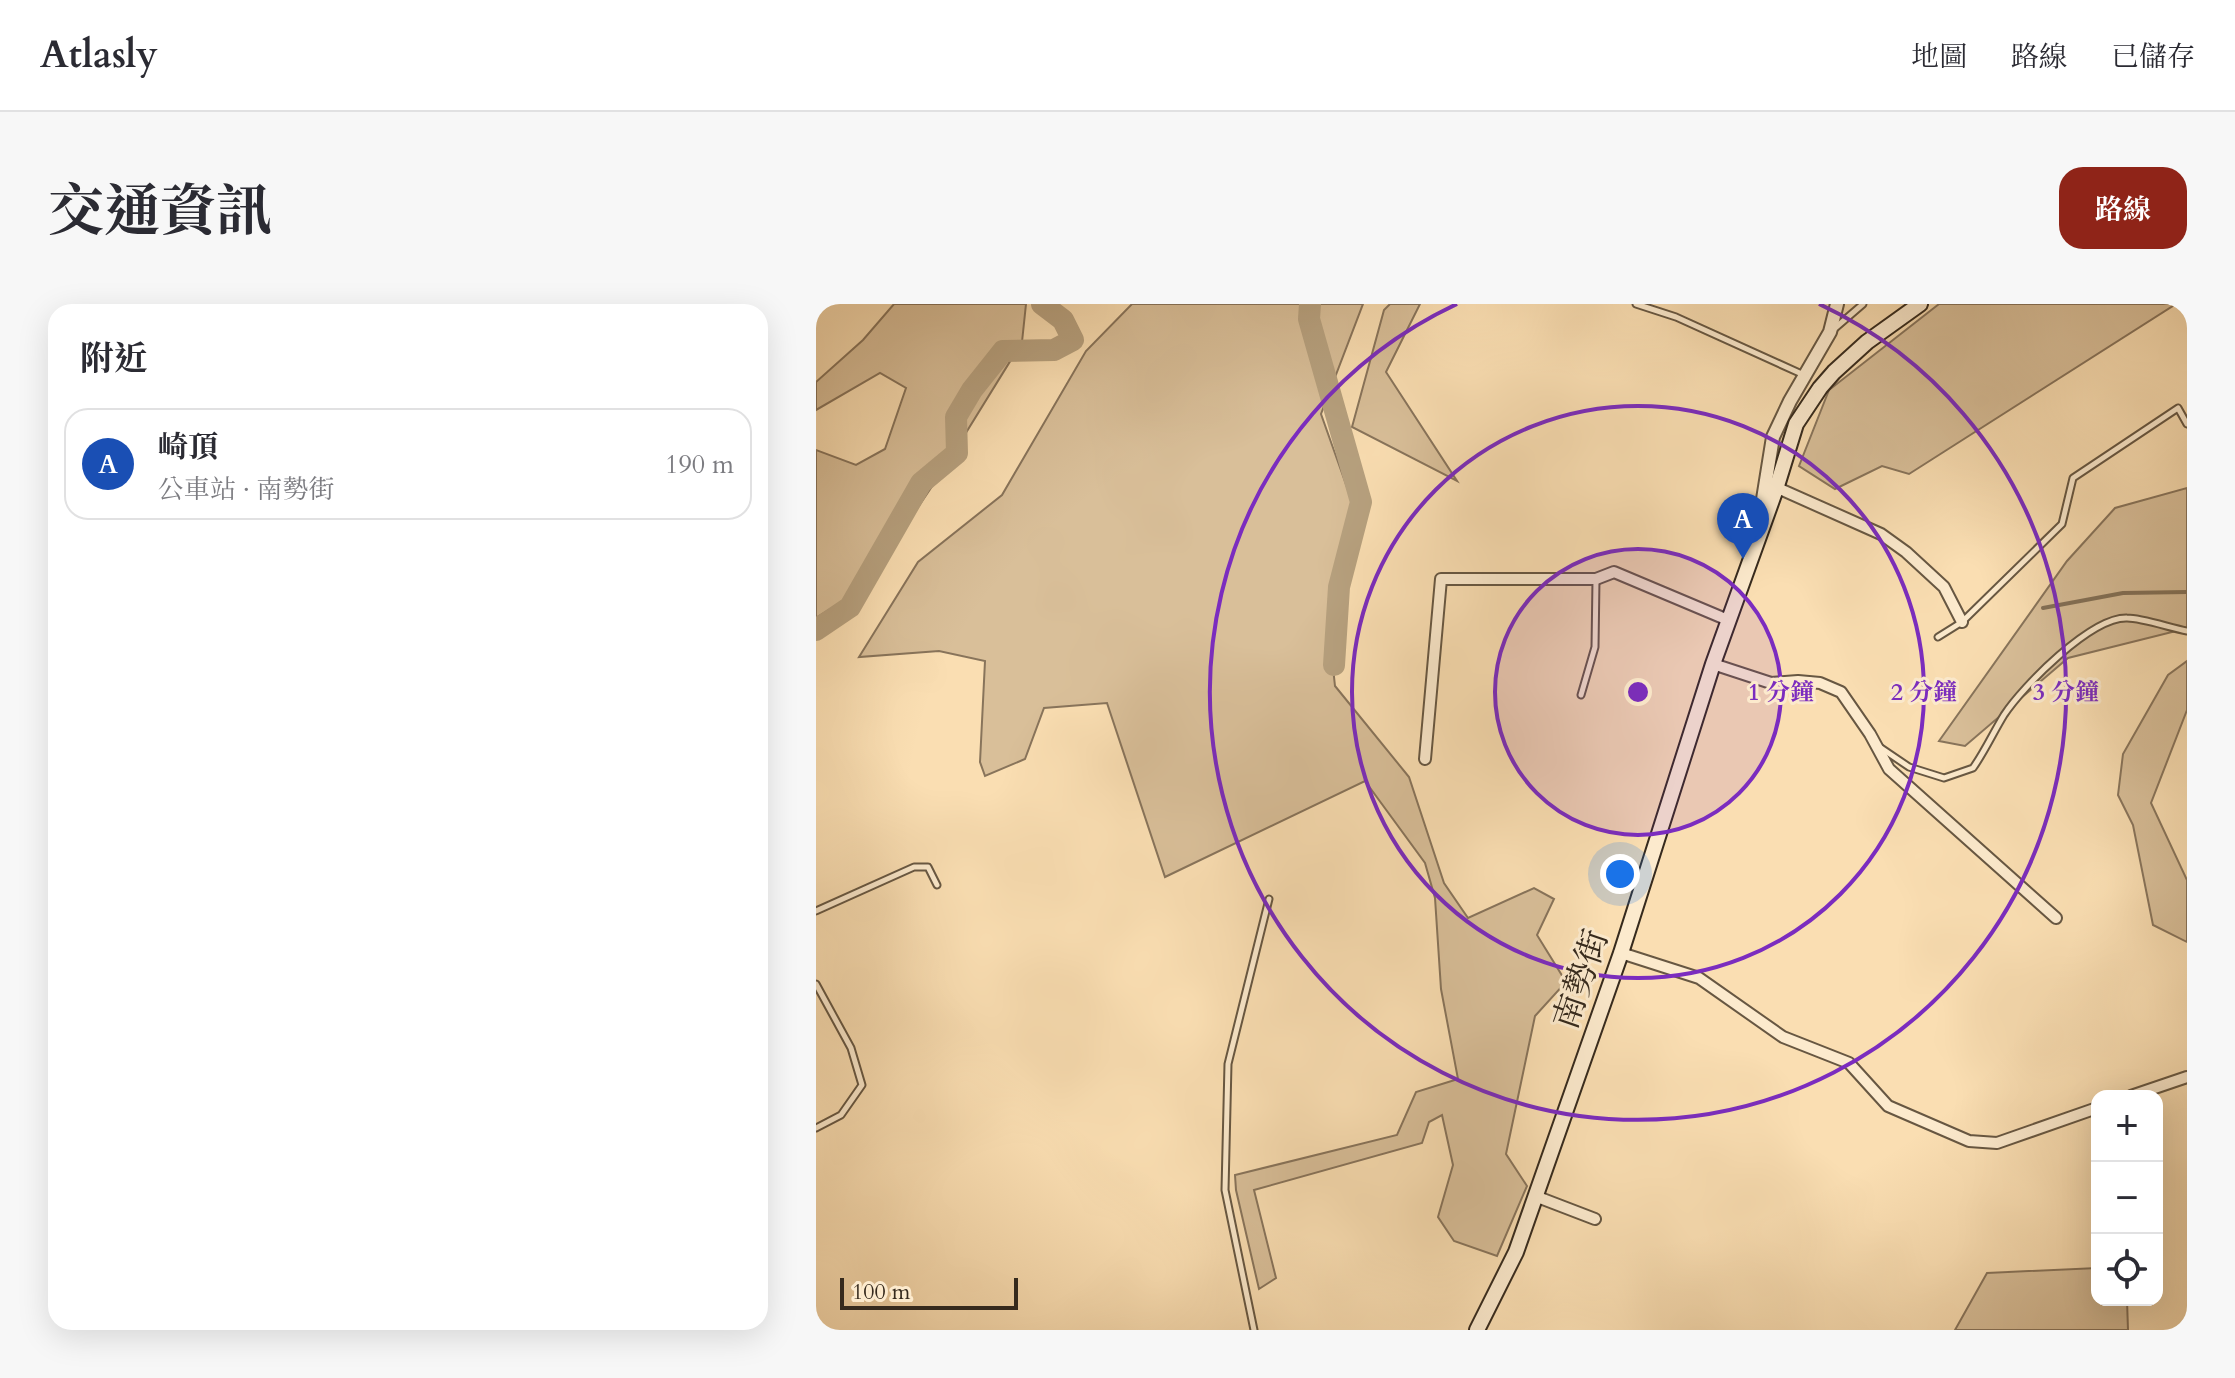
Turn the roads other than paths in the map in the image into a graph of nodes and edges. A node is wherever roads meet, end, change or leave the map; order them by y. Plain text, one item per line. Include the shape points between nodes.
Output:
1 (1636, 304) edge
2 (1837, 304) edge
3 (1863, 304) edge
4 (1920, 304) edge
5 (1830, 332) junction
6 (1805, 375) junction
7 (2187, 424) edge
8 (1771, 485) junction
9 (1596, 579) junction
10 (1728, 620) junction
11 (1962, 622) junction
12 (2187, 631) edge
13 (1938, 637) dead end
14 (1713, 664) junction
15 (1581, 695) dead end
16 (1876, 746) junction
17 (1425, 759) dead end
18 (937, 885) dead end
19 (1269, 899) dead end
20 (816, 911) edge
21 (2056, 918) dead end
22 (1621, 953) junction
23 (816, 984) edge
24 (2187, 1077) edge
25 (2149, 1090) edge
26 (2091, 1110) edge
27 (816, 1128) edge
28 (1535, 1196) junction
29 (1595, 1219) dead end
30 (1254, 1330) edge
31 (1477, 1330) edge

1 - 6 lane
2 - 5 street
3 - 5 lane
4 - 8 main road, 南勢街 via 1867,342 1820,388 1796,424
5 - 6 street
6 - 8 street via 1773,437
7 - 11 lane via 2178,408 2073,478 2062,524
8 - 10 main road, 南勢街 via 1755,551
8 - 11 street via 1881,534 1944,587
9 - 10 street via 1614,572
9 - 15 lane via 1595,647
9 - 17 street via 1441,579
10 - 14 main road, 南勢街
11 - 13 lane
12 - 16 lane via 2126,618 2095,628 2026,687 1973,768 1944,778 1909,767
14 - 16 street via 1771,683 1820,683 1841,692
14 - 22 main road, 南勢街
16 - 21 street via 1889,769
18 - 20 lane via 928,867 914,867
19 - 30 lane via 1228,1064 1225,1190
22 - 26 street via 1699,978 1783,1037 1849,1063 1888,1106 1969,1141 1997,1143
22 - 28 main road, 南勢街
23 - 27 lane via 851,1048 862,1085 841,1115
24 - 25 street
28 - 29 street
28 - 31 main road, 南勢街 via 1516,1252

